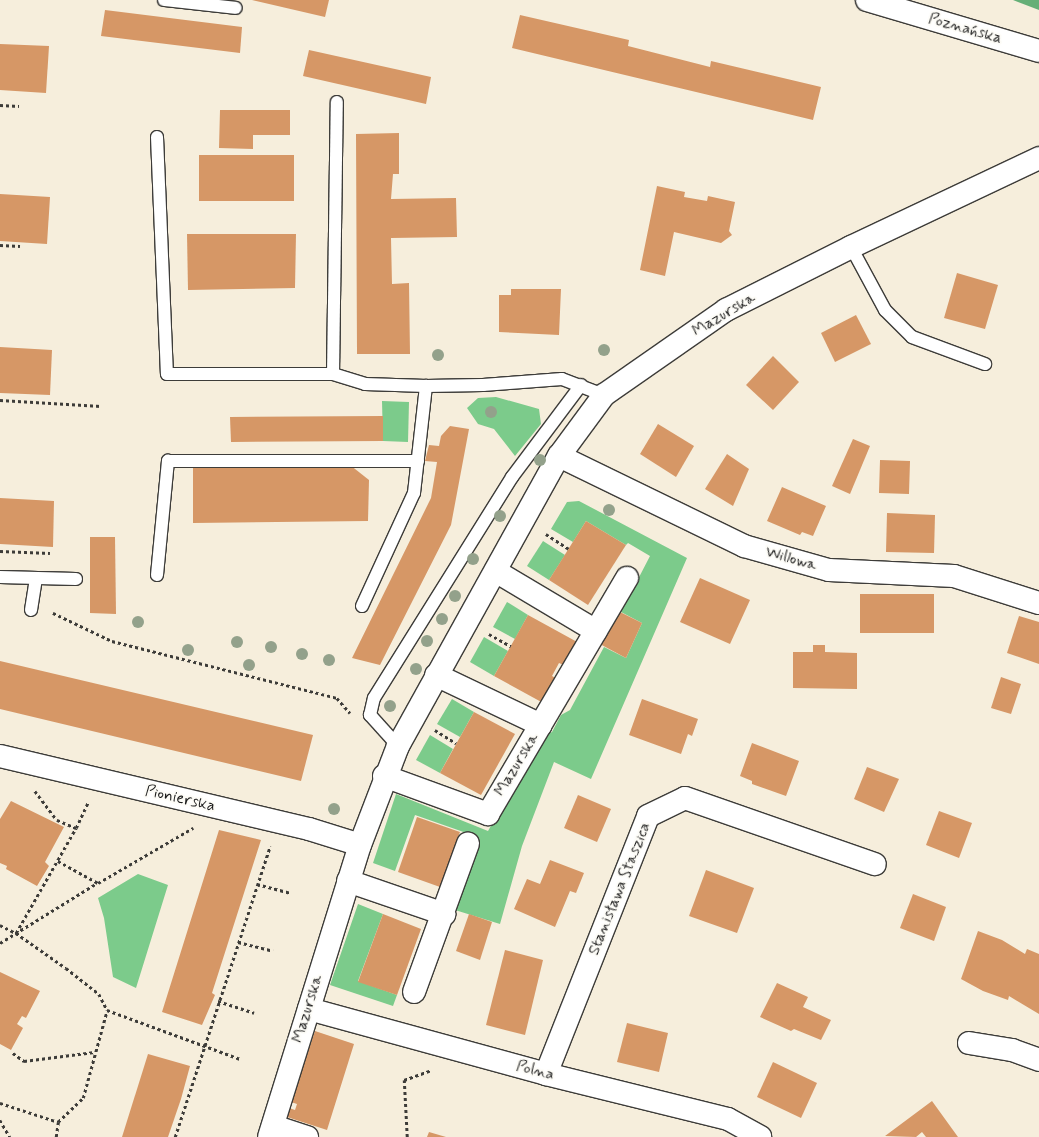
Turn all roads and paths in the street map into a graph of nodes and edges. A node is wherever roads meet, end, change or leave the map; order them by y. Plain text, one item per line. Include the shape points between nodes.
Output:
1 (164, 0) edge
2 (867, 0) edge
3 (236, 8) dead end
4 (1039, 51) edge
5 (337, 102) dead end
6 (0, 105) edge
7 (19, 106) dead end
8 (158, 137) dead end
9 (1039, 158) edge
10 (0, 245) edge
11 (20, 246) dead end
12 (851, 247) junction
13 (985, 364) dead end
14 (333, 374) junction
15 (581, 385) junction
16 (426, 386) junction
17 (604, 396) junction
18 (0, 400) edge
19 (101, 406) dead end
20 (559, 456) junction
21 (418, 461) junction
22 (542, 532) dead end
23 (569, 548) dead end
24 (0, 551) edge
25 (50, 553) dead end
26 (497, 572) junction
27 (157, 575) dead end
28 (0, 577) edge
29 (627, 578) dead end
30 (36, 579) junction
31 (76, 579) dead end
32 (1039, 603) edge
33 (362, 606) dead end
34 (31, 610) dead end
35 (53, 613) dead end
36 (483, 630) dead end
37 (596, 631) junction
38 (511, 646) dead end
39 (436, 675) junction
40 (352, 716) dead end
41 (541, 725) junction
42 (428, 726) dead end
43 (456, 743) dead end
44 (398, 746) junction
45 (0, 756) edge
46 (384, 776) junction
47 (34, 790) dead end
48 (91, 794) dead end
49 (195, 827) dead end
50 (76, 828) junction
51 (271, 842) dead end
52 (468, 844) dead end
53 (360, 845) junction
54 (58, 861) junction
55 (875, 864) dead end
56 (348, 881) junction
57 (98, 883) junction
58 (257, 884) junction
59 (291, 893) dead end
60 (444, 914) junction
61 (0, 925) edge
62 (16, 933) junction
63 (238, 942) junction
64 (0, 943) edge
65 (273, 952) dead end
66 (414, 992) dead end
67 (218, 1001) junction
68 (309, 1009) junction
69 (107, 1010) junction
70 (254, 1013) dead end
71 (969, 1043) dead end
72 (204, 1047) junction
73 (94, 1052) junction
74 (13, 1053) dead end
75 (240, 1059) dead end
76 (1039, 1060) edge
77 (431, 1070) dead end
78 (546, 1074) junction
79 (0, 1103) edge
80 (0, 1120) edge
81 (58, 1122) junction
82 (271, 1131) edge
83 (10, 1137) edge
84 (56, 1137) edge
85 (175, 1137) edge
86 (307, 1137) edge
87 (407, 1137) edge
88 (760, 1137) edge

1 - 3 lane
2 - 4 street, Poznańska
5 - 14 lane
6 - 7 path
8 - 14 lane via 167,374
9 - 12 street, Mazurska
10 - 11 path
12 - 13 lane via 885,310 912,337
12 - 17 street, Mazurska via 726,310
14 - 16 lane via 365,384
15 - 16 lane via 562,379
15 - 17 lane
15 - 44 lane via 512,477 374,698 370,715
16 - 21 lane
17 - 20 street, Mazurska
18 - 19 path
20 - 26 street, Mazurska
20 - 32 street, Willowa via 744,546 829,570 954,576
21 - 27 lane via 168,461
21 - 33 lane via 414,493
22 - 23 path
24 - 25 path
26 - 37 street
26 - 39 street, Mazurska
28 - 30 lane
29 - 37 street, Mazurska
30 - 31 lane
30 - 34 lane
35 - 40 path via 112,641 337,698
36 - 38 path
37 - 41 street, Mazurska
39 - 41 street, Mazurska
39 - 44 street, Mazurska
41 - 46 street, Mazurska via 488,814
42 - 43 path
44 - 46 street, Mazurska
45 - 53 street, Pionierska via 310,829
46 - 53 street, Mazurska
47 - 50 path via 57,820
48 - 50 path
49 - 57 path
50 - 54 path
51 - 58 path
52 - 60 street
53 - 56 street, Mazurska
54 - 57 path
54 - 62 path
55 - 78 street, Stanisława Staszica via 685,798 648,816
56 - 60 street
56 - 68 street, Mazurska
57 - 62 path
58 - 59 path
58 - 63 path
60 - 66 street
61 - 62 path
62 - 64 path
62 - 69 path via 99,994
63 - 65 path
63 - 67 path
67 - 70 path
67 - 72 path
68 - 78 street, Polna
68 - 82 street, Mazurska
69 - 72 path
69 - 73 path
71 - 76 street via 1012,1050
72 - 75 path
72 - 85 path
73 - 74 path via 24,1061
73 - 81 path via 83,1098
77 - 87 path via 404,1080
78 - 88 street, Polna via 728,1119
79 - 81 path
80 - 83 path
81 - 84 path
82 - 86 street

